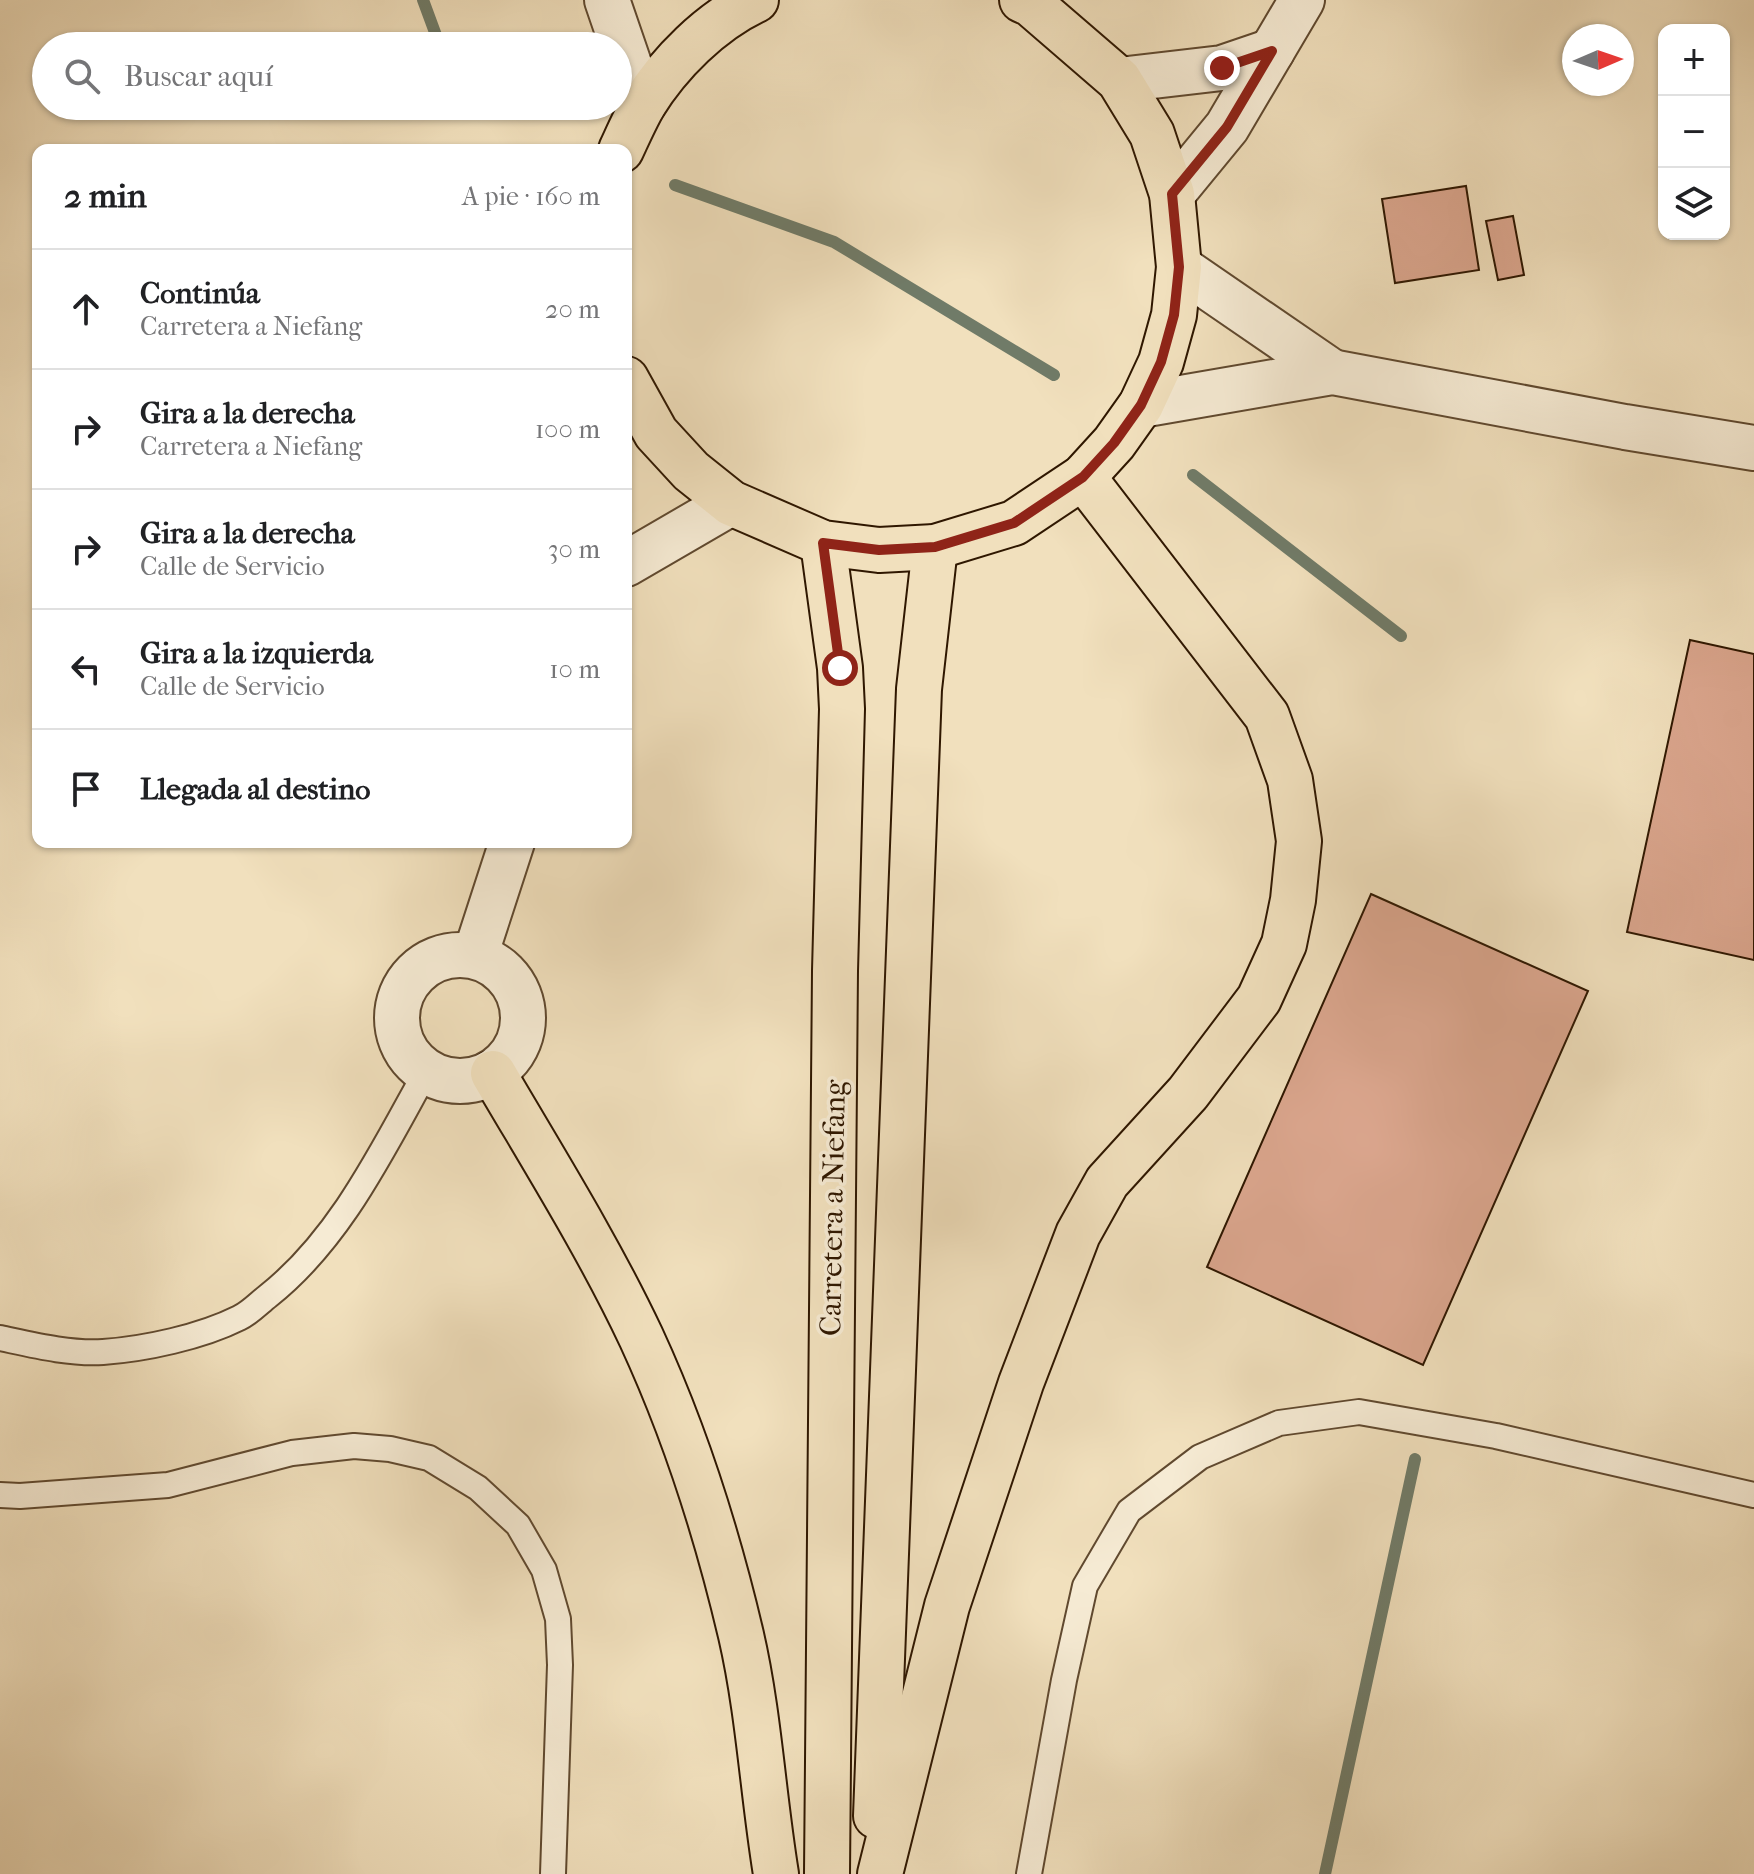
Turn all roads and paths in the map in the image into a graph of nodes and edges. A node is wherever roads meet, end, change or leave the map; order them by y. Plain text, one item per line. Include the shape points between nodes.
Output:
1 (607, 0) edge
2 (752, 0) edge
3 (1302, 0) edge
4 (1028, 1) edge
5 (618, 32) edge
6 (1272, 51) junction
7 (632, 73) edge
8 (1119, 80) junction
9 (643, 105) junction
10 (624, 144) edge
11 (1172, 194) junction
12 (1179, 267) junction
13 (1332, 372) junction
14 (632, 398) edge
15 (1141, 405) junction
16 (1754, 448) edge
17 (1083, 477) junction
18 (731, 503) junction
19 (823, 543) junction
20 (935, 547) junction
21 (632, 561) edge
22 (510, 848) edge
23 (475, 956) junction
24 (426, 1072) junction
25 (493, 1073) junction
26 (0, 1338) edge
27 (0, 1495) edge
28 (1754, 1495) edge
29 (553, 1874) edge
30 (776, 1874) edge
31 (827, 1874) edge
32 (874, 1874) edge
33 (880, 1874) edge
34 (1029, 1874) edge

1 - 5 street
2 - 9 main road via 710,29
3 - 6 street
4 - 8 main road
6 - 8 street via 1222,68
6 - 11 street via 1227,127
7 - 9 street
8 - 11 main road via 1152,134
9 - 10 main road
11 - 12 main road
12 - 13 street
12 - 15 main road via 1174,315
13 - 15 street
13 - 16 street
14 - 18 main road via 691,471
15 - 17 main road
17 - 20 main road via 1014,523
17 - 33 main road via 1267,716 1290,780 1299,841 1293,900 1284,944 1259,999 1188,1093 1107,1182 1078,1234 1021,1383 947,1606
18 - 19 main road
18 - 21 street
19 - 20 main road via 879,550
19 - 31 main road, Carretera a Niefang via 842,709
20 - 32 main road via 919,689
22 - 23 street
23 - 24 street via 453,954 432,961 401,993 396,1014 399,1037 409,1057
23 - 25 street via 498,967 514,985 523,1008 522,1033 511,1056
24 - 25 street via 448,1081 471,1081
24 - 26 lane via 335,1225 295,1275 241,1318 185,1338 102,1352
25 - 30 main road via 641,1337 710,1517 741,1637
27 - 29 lane via 168,1485 292,1453 354,1446 429,1458 478,1488 518,1525 544,1570 558,1619
28 - 34 lane via 1496,1436 1359,1412 1279,1423 1200,1457 1129,1511 1085,1586

